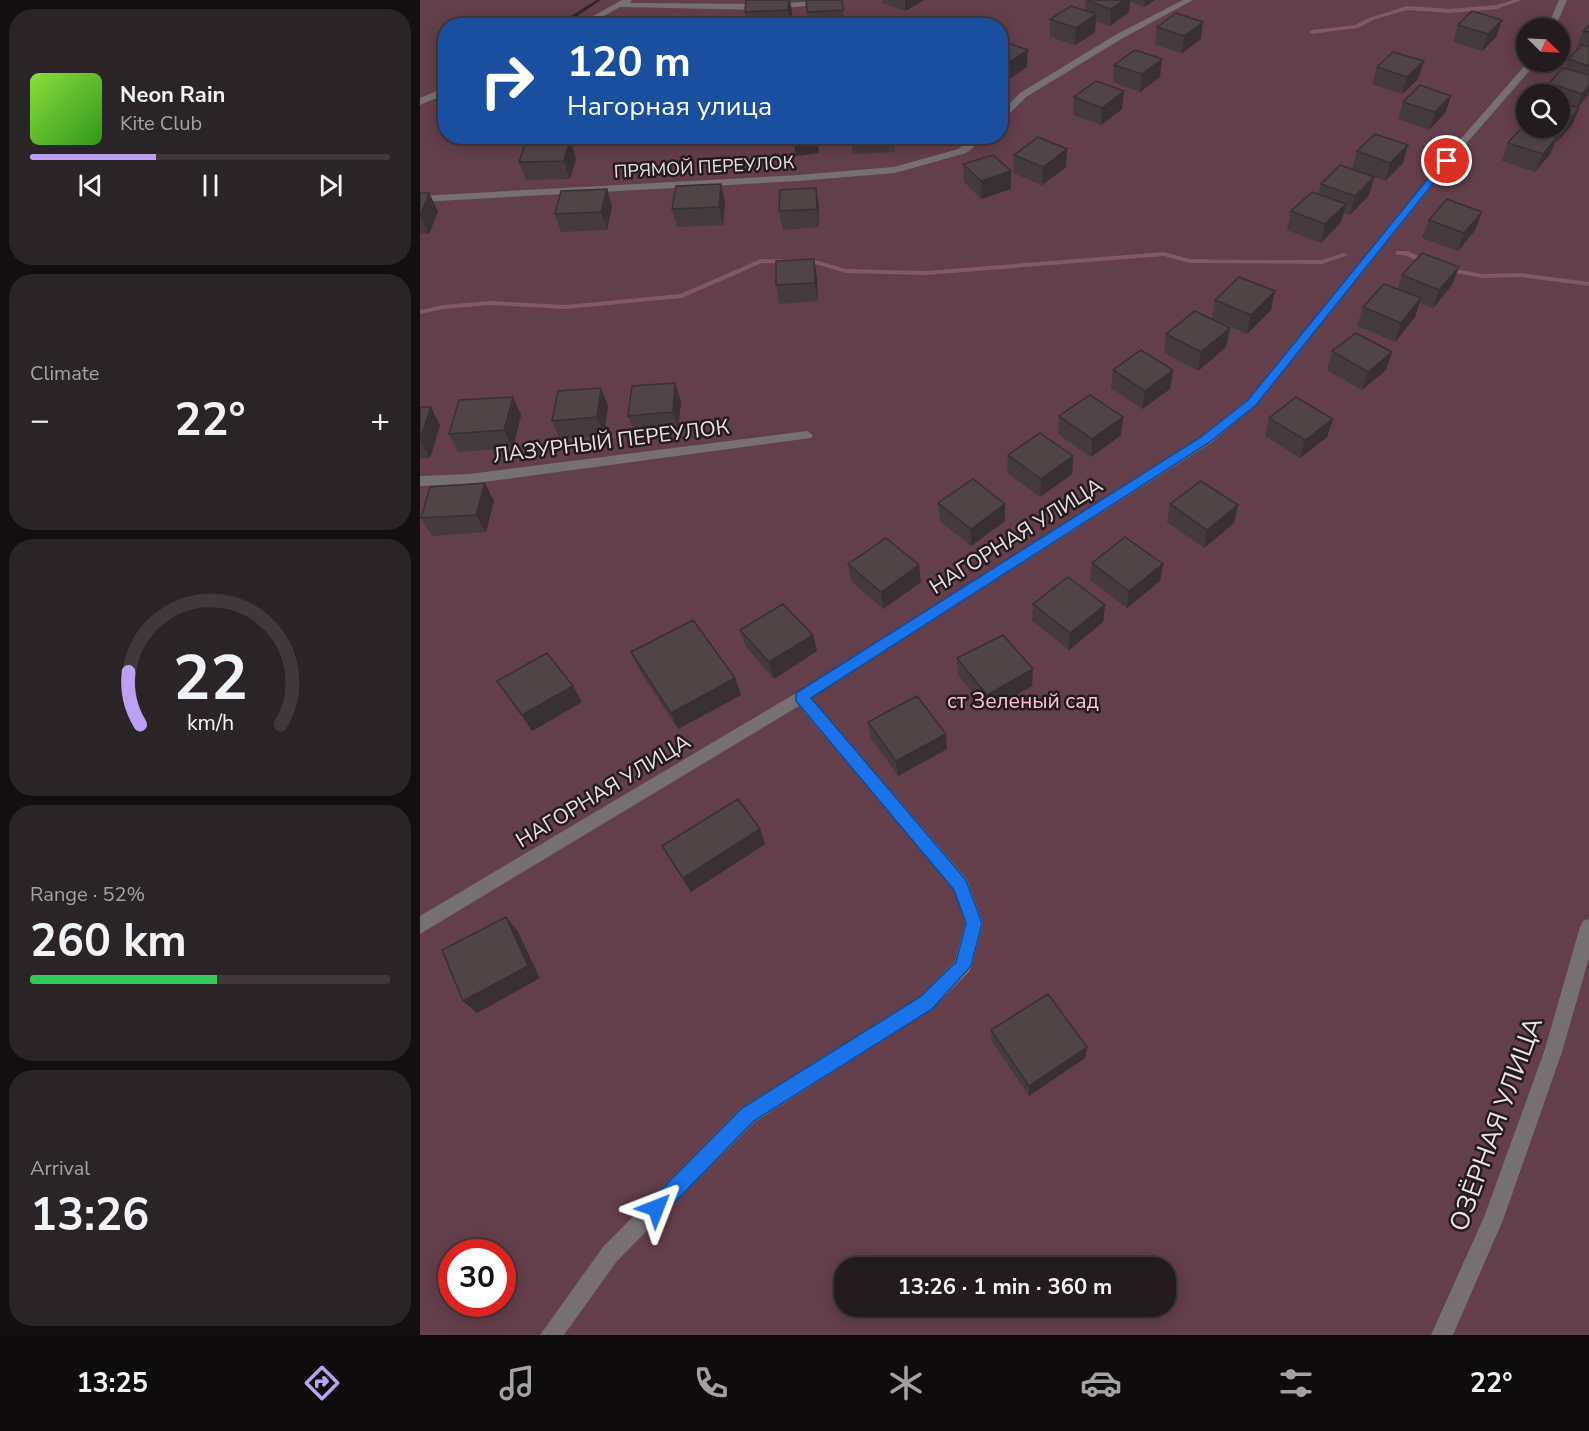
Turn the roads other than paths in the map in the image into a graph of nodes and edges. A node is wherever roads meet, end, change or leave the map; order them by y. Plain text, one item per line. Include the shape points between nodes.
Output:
1 (837, 0) edge
2 (1189, 0) edge
3 (1563, 0) edge
4 (625, 2) edge
5 (594, 18) edge
6 (1555, 18) edge
7 (1523, 72) edge
8 (438, 94) edge
9 (420, 102) edge
10 (1008, 111) edge
11 (972, 144) edge
12 (420, 199) edge
13 (807, 435) dead end
14 (420, 481) edge
15 (801, 697) junction
16 (420, 926) edge
17 (1589, 927) edge
18 (551, 1335) edge
19 (1442, 1335) edge

1 - 4 street via 765,7
2 - 10 street via 1120,36 1023,95
3 - 6 street
4 - 5 street
7 - 15 street, НАГОРНАЯ УЛИЦА via 1252,402 1206,440
8 - 9 street
11 - 12 street, ПРЯМОЙ ПЕРЕУЛОК via 962,151 895,170
13 - 14 street, ЛАЗУРНЫЙ ПЕРЕУЛОК via 469,479
15 - 16 street, НАГОРНАЯ УЛИЦА
15 - 18 street via 961,885 974,923 963,966 926,1003 748,1114 610,1254
17 - 19 street, ОЗЁРНАЯ УЛИЦА via 1553,1052 1501,1198

